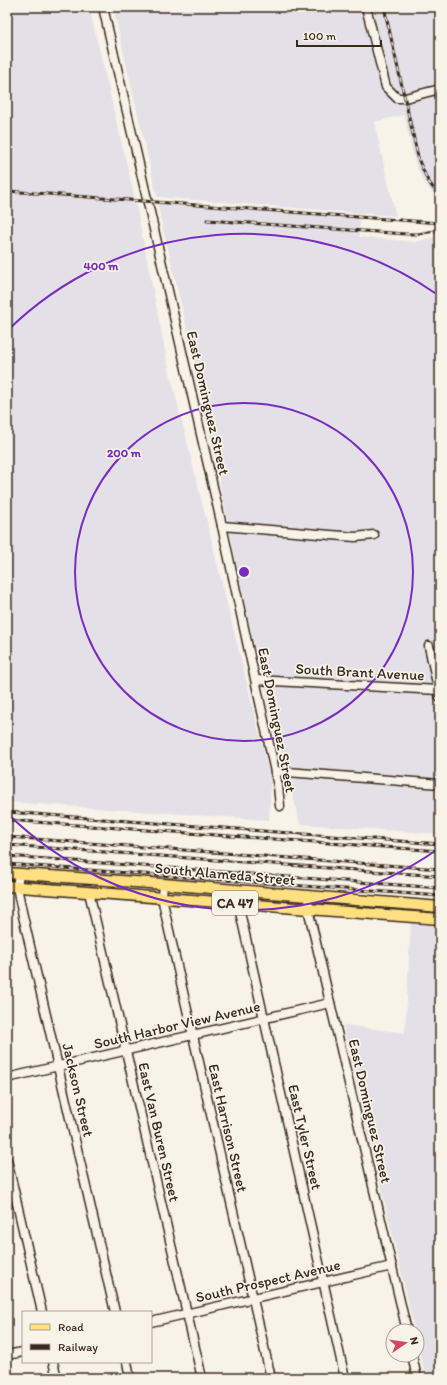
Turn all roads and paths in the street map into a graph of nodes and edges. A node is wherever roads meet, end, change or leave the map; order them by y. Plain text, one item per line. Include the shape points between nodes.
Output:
1 (103, 7) edge
2 (366, 7) edge
3 (440, 89) edge
4 (222, 526) junction
5 (374, 535) dead end
6 (429, 646) dead end
7 (256, 680) junction
8 (439, 694) edge
9 (275, 771) junction
10 (440, 784) edge
11 (280, 806) dead end
12 (7, 873) edge
13 (18, 874) junction
14 (163, 884) junction
15 (12, 886) edge
16 (89, 892) junction
17 (309, 896) junction
18 (162, 897) junction
19 (238, 903) junction
20 (440, 907) edge
21 (308, 908) junction
22 (440, 919) edge
23 (330, 1003) junction
24 (264, 1019) junction
25 (193, 1035) junction
26 (125, 1051) junction
27 (58, 1066) junction
28 (7, 1078) edge
29 (7, 1160) edge
30 (392, 1266) junction
31 (324, 1282) junction
32 (253, 1299) junction
33 (42, 1311) edge
34 (115, 1311) edge
35 (187, 1314) junction
36 (152, 1322) edge
37 (404, 1323) edge
38 (22, 1352) edge
39 (7, 1356) edge
40 (53, 1363) edge
41 (126, 1363) edge
42 (414, 1363) edge
43 (57, 1378) edge
44 (130, 1378) edge
45 (202, 1378) edge
46 (271, 1378) edge
47 (345, 1378) edge
48 (417, 1378) edge

1 - 4 street, East Dominguez Street
2 - 3 street via 386,87 397,98
4 - 5 street via 355,538
4 - 7 street, East Dominguez Street
6 - 8 street
7 - 8 street, South Brant Avenue
7 - 9 street, East Dominguez Street
9 - 10 street
9 - 11 street, East Dominguez Street
12 - 13 main road, South Alameda Street / CA 47
13 - 14 main road, South Alameda Street / CA 47
13 - 15 street, Jackson Street
14 - 17 main road, South Alameda Street / CA 47
14 - 18 street, East Harrison Street
15 - 16 main road, South Alameda Street / CA 47
15 - 27 street, Jackson Street
16 - 18 main road, South Alameda Street / CA 47
16 - 26 street, East Van Buren Street
17 - 20 main road, South Alameda Street / CA 47
17 - 21 street, East Dominguez Street
18 - 19 main road, South Alameda Street / CA 47
18 - 25 street, East Harrison Street
19 - 21 main road, South Alameda Street / CA 47
19 - 24 street, East Tyler Street
21 - 22 main road, South Alameda Street / CA 47
21 - 23 street, East Dominguez Street
23 - 24 street, South Harbor View Avenue
23 - 30 street, East Dominguez Street
24 - 25 street, South Harbor View Avenue
24 - 31 street, East Tyler Street
25 - 26 street, South Harbor View Avenue
25 - 32 street, East Harrison Street
26 - 27 street, South Harbor View Avenue
26 - 35 street, East Van Buren Street
27 - 28 street, South Harbor View Avenue
27 - 34 street, Jackson Street
29 - 33 street
30 - 31 street, South Prospect Avenue
30 - 37 street, East Dominguez Street
31 - 32 street, South Prospect Avenue
31 - 47 street, East Tyler Street
32 - 35 street, South Prospect Avenue
32 - 46 street, East Harrison Street
35 - 36 street, South Prospect Avenue
35 - 45 street, East Van Buren Street
38 - 39 street
40 - 43 street
41 - 44 street
42 - 48 street

